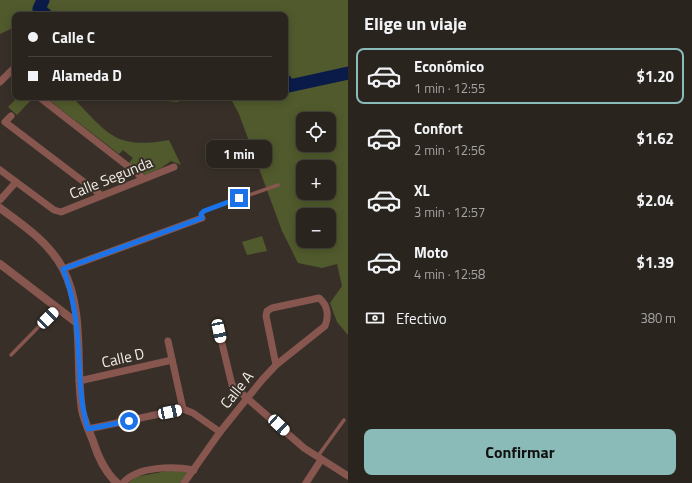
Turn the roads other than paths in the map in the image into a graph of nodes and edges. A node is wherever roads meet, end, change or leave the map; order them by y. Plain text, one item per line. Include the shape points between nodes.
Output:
1 (12, 69) edge
2 (0, 82) edge
3 (43, 100) edge
4 (11, 116) dead end
5 (174, 167) dead end
6 (0, 170) edge
7 (143, 178) junction
8 (16, 182) junction
9 (278, 185) dead end
10 (101, 195) junction
11 (0, 200) edge
12 (0, 208) edge
13 (202, 218) joint
14 (0, 264) edge
15 (63, 269) junction
16 (57, 308) junction
17 (77, 323) junction
18 (219, 331) dead end
19 (168, 341) dead end
20 (11, 355) dead end
21 (172, 360) junction
22 (276, 364) junction
23 (79, 381) junction
24 (247, 398) junction
25 (183, 409) junction
26 (344, 420) dead end
27 (88, 429) junction
28 (220, 432) junction
29 (319, 459) junction
30 (194, 470) junction
31 (348, 476) edge
32 (117, 483) edge
33 (123, 483) edge
34 (184, 483) edge
35 (306, 483) edge

1 - 2 street
3 - 7 street
4 - 10 street via 5,122
5 - 7 street, Calle Segunda
6 - 8 street
7 - 10 street, Calle Segunda
8 - 10 street, Calle Segunda via 61,212
8 - 11 street
9 - 13 lane via 204,211 201,214
12 - 15 street via 43,243
13 - 15 street
14 - 16 street
15 - 17 street via 73,299
16 - 17 street
16 - 20 lane
17 - 23 street
18 - 24 street via 232,385
19 - 21 street
21 - 23 street, Calle D
21 - 25 street
22 - 22 street, Calle A via 267,311 278,306 319,298 327,306 328,320 325,326
22 - 24 street, Calle A
23 - 27 street via 82,411
24 - 28 street, Calle A
24 - 29 street
25 - 27 street
25 - 28 street
26 - 29 lane
27 - 32 street via 103,466
28 - 30 street, Calle A
29 - 31 street
29 - 35 street
30 - 33 street via 164,467 133,475
30 - 34 street, Calle A

